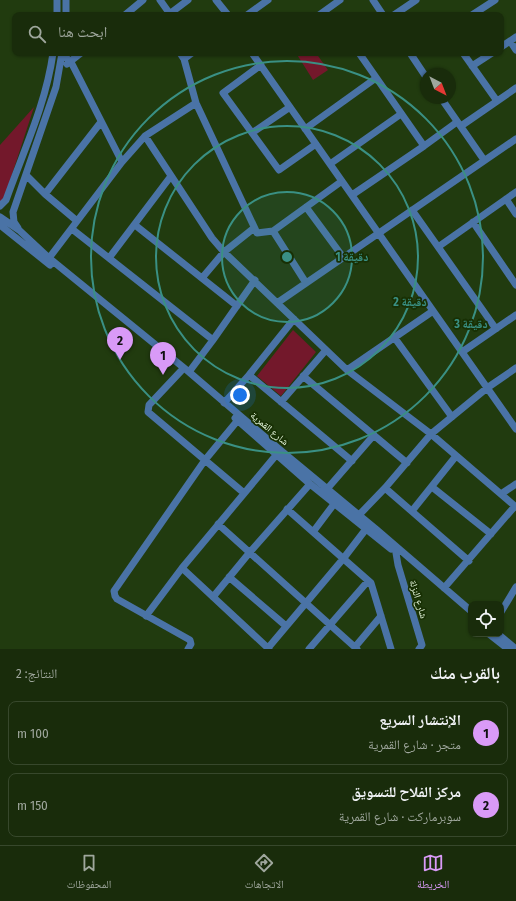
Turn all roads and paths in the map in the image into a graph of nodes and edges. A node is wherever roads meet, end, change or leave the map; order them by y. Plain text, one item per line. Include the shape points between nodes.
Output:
1 (57, 0) edge
2 (66, 0) edge
3 (143, 0) edge
4 (160, 0) edge
5 (188, 0) edge
6 (216, 0) edge
7 (268, 0) edge
8 (340, 0) edge
9 (373, 0) edge
10 (416, 0) edge
11 (479, 0) edge
12 (495, 0) edge
13 (484, 7) junction
14 (57, 12) edge
15 (66, 12) edge
16 (129, 12) edge
17 (168, 12) edge
18 (172, 12) edge
19 (226, 12) edge
20 (251, 12) edge
21 (330, 12) edge
22 (381, 12) edge
23 (398, 12) edge
24 (476, 12) edge
25 (513, 39) edge
26 (504, 45) edge
27 (516, 50) edge
28 (53, 56) edge
29 (62, 56) edge
30 (65, 56) edge
31 (78, 56) edge
32 (182, 56) edge
33 (255, 56) edge
34 (361, 56) edge
35 (412, 56) edge
36 (465, 56) edge
37 (487, 56) edge
38 (71, 62) junction
39 (261, 65) junction
40 (472, 66) junction
41 (420, 68) edge
42 (60, 70) junction
43 (376, 78) junction
44 (516, 88) edge
45 (497, 102) junction
46 (196, 103) junction
47 (445, 104) edge
48 (290, 108) junction
49 (401, 114) junction
50 (101, 122) junction
51 (459, 124) junction
52 (305, 129) junction
53 (252, 133) junction
54 (145, 136) junction
55 (515, 141) edge
56 (316, 144) junction
57 (424, 146) junction
58 (484, 160) junction
59 (122, 162) junction
60 (330, 164) junction
61 (26, 175) junction
62 (171, 176) junction
63 (342, 181) junction
64 (516, 192) edge
65 (45, 194) junction
66 (352, 195) junction
67 (506, 199) junction
68 (0, 206) edge
69 (306, 207) junction
70 (412, 210) junction
71 (516, 214) edge
72 (0, 217) edge
73 (77, 221) junction
74 (473, 222) junction
75 (0, 225) edge
76 (134, 225) junction
77 (254, 228) junction
78 (72, 229) junction
79 (19, 230) junction
80 (273, 231) junction
81 (378, 233) junction
82 (438, 247) junction
83 (224, 252) junction
84 (343, 257) junction
85 (49, 258) junction
86 (109, 258) junction
87 (202, 278) junction
88 (255, 280) junction
89 (306, 283) junction
90 (516, 285) edge
91 (277, 303) junction
92 (237, 306) junction
93 (433, 311) junction
94 (516, 315) edge
95 (294, 319) junction
96 (496, 329) junction
97 (394, 337) junction
98 (213, 340) junction
99 (326, 350) junction
100 (462, 352) junction
101 (516, 368) edge
102 (347, 370) junction
103 (181, 371) junction
104 (189, 372) junction
105 (249, 375) junction
106 (303, 376) junction
107 (487, 388) junction
108 (281, 402) junction
109 (224, 403) junction
110 (452, 417) junction
111 (238, 420) junction
112 (516, 429) edge
113 (431, 434) junction
114 (374, 435) junction
115 (277, 454) junction
116 (456, 456) junction
117 (205, 460) junction
118 (352, 461) junction
119 (406, 462) junction
120 (310, 484) junction
121 (516, 484) edge
122 (432, 487) junction
123 (385, 488) junction
124 (327, 489) junction
125 (244, 493) junction
126 (501, 494) junction
127 (334, 504) junction
128 (516, 507) edge
129 (287, 509) junction
130 (412, 511) junction
131 (359, 515) junction
132 (218, 524) junction
133 (366, 529) junction
134 (313, 532) junction
135 (491, 534) junction
136 (250, 552) junction
137 (396, 553) junction
138 (343, 559) junction
139 (469, 561) junction
140 (182, 568) junction
141 (229, 578) junction
142 (368, 581) junction
143 (516, 587) edge
144 (444, 588) junction
145 (213, 597) junction
146 (306, 603) junction
147 (504, 607) edge
148 (468, 608) edge
149 (468, 614) edge
150 (146, 616) junction
151 (381, 616) junction
152 (330, 624) junction
153 (286, 626) junction
154 (493, 637) edge
155 (502, 637) edge
156 (266, 648) edge
157 (312, 648) edge
158 (356, 648) edge
159 (421, 648) edge
160 (188, 649) edge
161 (391, 649) edge
162 (508, 649) edge
163 (516, 649) edge

1 - 14 street
2 - 15 street
3 - 16 street
4 - 17 street
5 - 18 street
6 - 19 street
7 - 20 street
8 - 21 street
9 - 22 street
10 - 23 street
11 - 13 street
12 - 13 street
13 - 24 street
25 - 26 street
25 - 27 street
28 - 68 street via 44,98 6,200
29 - 42 street
30 - 38 street
31 - 38 street
32 - 46 street
33 - 39 street
34 - 43 street
35 - 41 street
36 - 40 street
37 - 40 street
38 - 42 street
38 - 50 street
39 - 48 street
39 - 53 street via 223,93
40 - 45 street
42 - 61 street
43 - 49 street
43 - 52 street
44 - 45 street
45 - 51 street
46 - 54 street
46 - 77 street
47 - 51 street
48 - 52 street
48 - 53 street
49 - 57 street
49 - 60 street
50 - 59 street
50 - 65 street
51 - 57 street
51 - 58 street
52 - 56 street
53 - 56 street via 279,170
54 - 59 street
54 - 62 street
55 - 58 street
56 - 60 street
57 - 66 street
58 - 70 street
59 - 73 street
60 - 63 street
61 - 65 street
61 - 79 street via 13,212 14,222
62 - 76 street
62 - 83 street
63 - 66 street
63 - 69 street
64 - 67 street
65 - 73 street
66 - 81 street
67 - 71 street
67 - 74 street
69 - 80 street
69 - 84 street
70 - 81 street
70 - 82 street
72 - 79 street, شارع القمرية
73 - 78 street
74 - 82 street
74 - 90 street
75 - 103 street
76 - 86 street
76 - 87 street
77 - 80 street via 257,233
77 - 83 street
78 - 85 street
78 - 86 street
79 - 85 street, شارع القمرية
80 - 89 street
81 - 84 street
81 - 93 street
82 - 96 street
83 - 87 street
83 - 88 street
84 - 89 street
85 - 104 street, شارع القمرية
86 - 98 street
87 - 92 street
88 - 91 street
88 - 92 street
89 - 91 street
91 - 95 street
92 - 98 street
93 - 97 street
93 - 100 street
94 - 96 street
95 - 99 street
95 - 105 street
96 - 100 street
97 - 102 street
97 - 110 street
98 - 104 street
99 - 102 street
99 - 106 street
100 - 107 street
101 - 107 street
102 - 113 street
103 - 111 street
103 - 117 street via 149,405 148,412
104 - 109 street, شارع القمرية
105 - 108 street
105 - 109 street
106 - 108 street
106 - 114 street
107 - 110 street
107 - 112 street
108 - 118 street
109 - 124 street, شارع القمرية
110 - 113 street
111 - 115 street
111 - 117 street
113 - 116 street
113 - 119 street
114 - 118 street
114 - 119 street
115 - 120 street
115 - 125 street
116 - 122 street
116 - 126 street
117 - 125 street
117 - 150 street via 114,591 117,599
118 - 124 street
119 - 123 street
120 - 127 street
120 - 129 street
121 - 126 street
122 - 130 street
122 - 135 street
123 - 130 street
123 - 131 street
124 - 131 street, شارع القمرية
125 - 132 street
126 - 128 street
127 - 133 street
127 - 134 street
128 - 135 street
129 - 134 street
129 - 136 street
130 - 139 street
131 - 144 street, شارع القمرية
132 - 136 street
132 - 140 street
133 - 137 street
133 - 138 street
134 - 138 street
135 - 139 street
136 - 141 street
136 - 146 street
137 - 149 street
137 - 159 street, شارع النزلة
138 - 142 street
138 - 146 street
139 - 144 street
140 - 145 street
140 - 150 street
141 - 145 street
141 - 153 street
142 - 151 street via 371,583
142 - 152 street
143 - 147 street
144 - 148 street, شارع القمرية
145 - 156 street
146 - 152 street
146 - 153 street
150 - 160 street via 190,640
151 - 158 street
151 - 161 street
152 - 157 street
152 - 158 street
153 - 156 street
154 - 162 street
155 - 163 street

